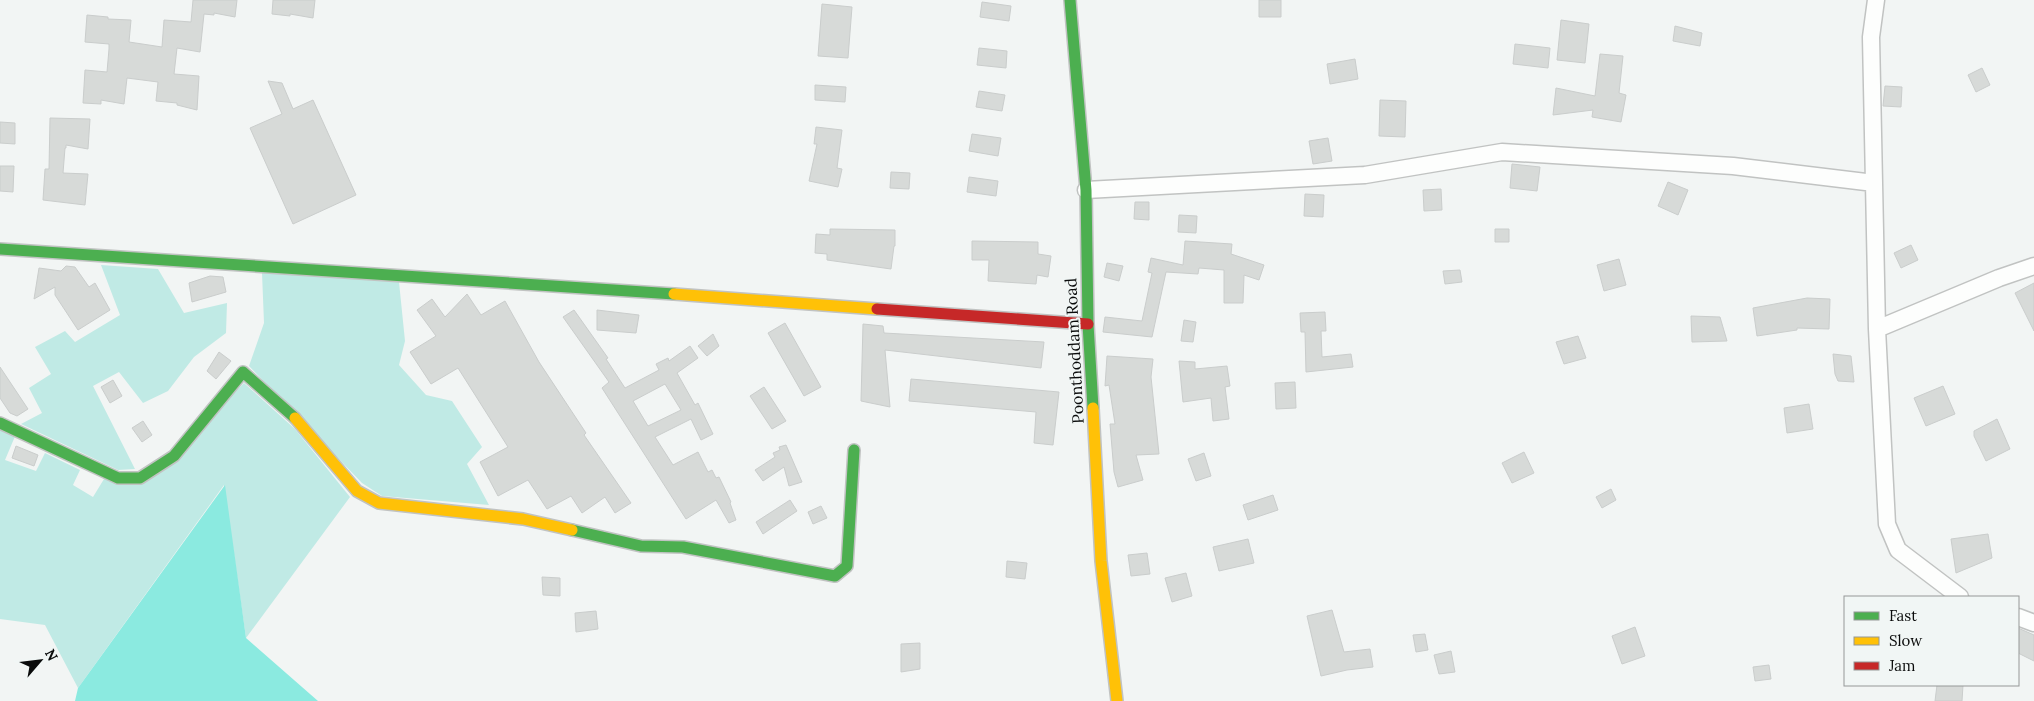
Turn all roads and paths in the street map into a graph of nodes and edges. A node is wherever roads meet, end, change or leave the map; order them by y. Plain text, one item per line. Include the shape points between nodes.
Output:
1 (1070, 0) edge
2 (1876, 0) edge
3 (1874, 183) junction
4 (1086, 190) junction
5 (0, 250) edge
6 (2034, 266) edge
7 (1088, 324) junction
8 (1877, 329) junction
9 (0, 423) edge
10 (854, 450) dead end
11 (1959, 596) edge
12 (2019, 617) edge
13 (2034, 623) edge
14 (1117, 701) edge

1 - 4 street, Poonthoddam Road
2 - 3 street via 1871,37
3 - 4 street via 1734,166 1502,152 1365,175
3 - 8 street
4 - 7 street, Poonthoddam Road
5 - 7 street via 525,283
6 - 8 street
7 - 14 street, Poonthoddam Road via 1100,561
8 - 11 street via 1887,524 1898,550
9 - 10 street via 118,478 140,478 174,456 243,372 302,424 357,491 379,503 523,518 641,546 684,547 835,576 847,566
12 - 13 street

